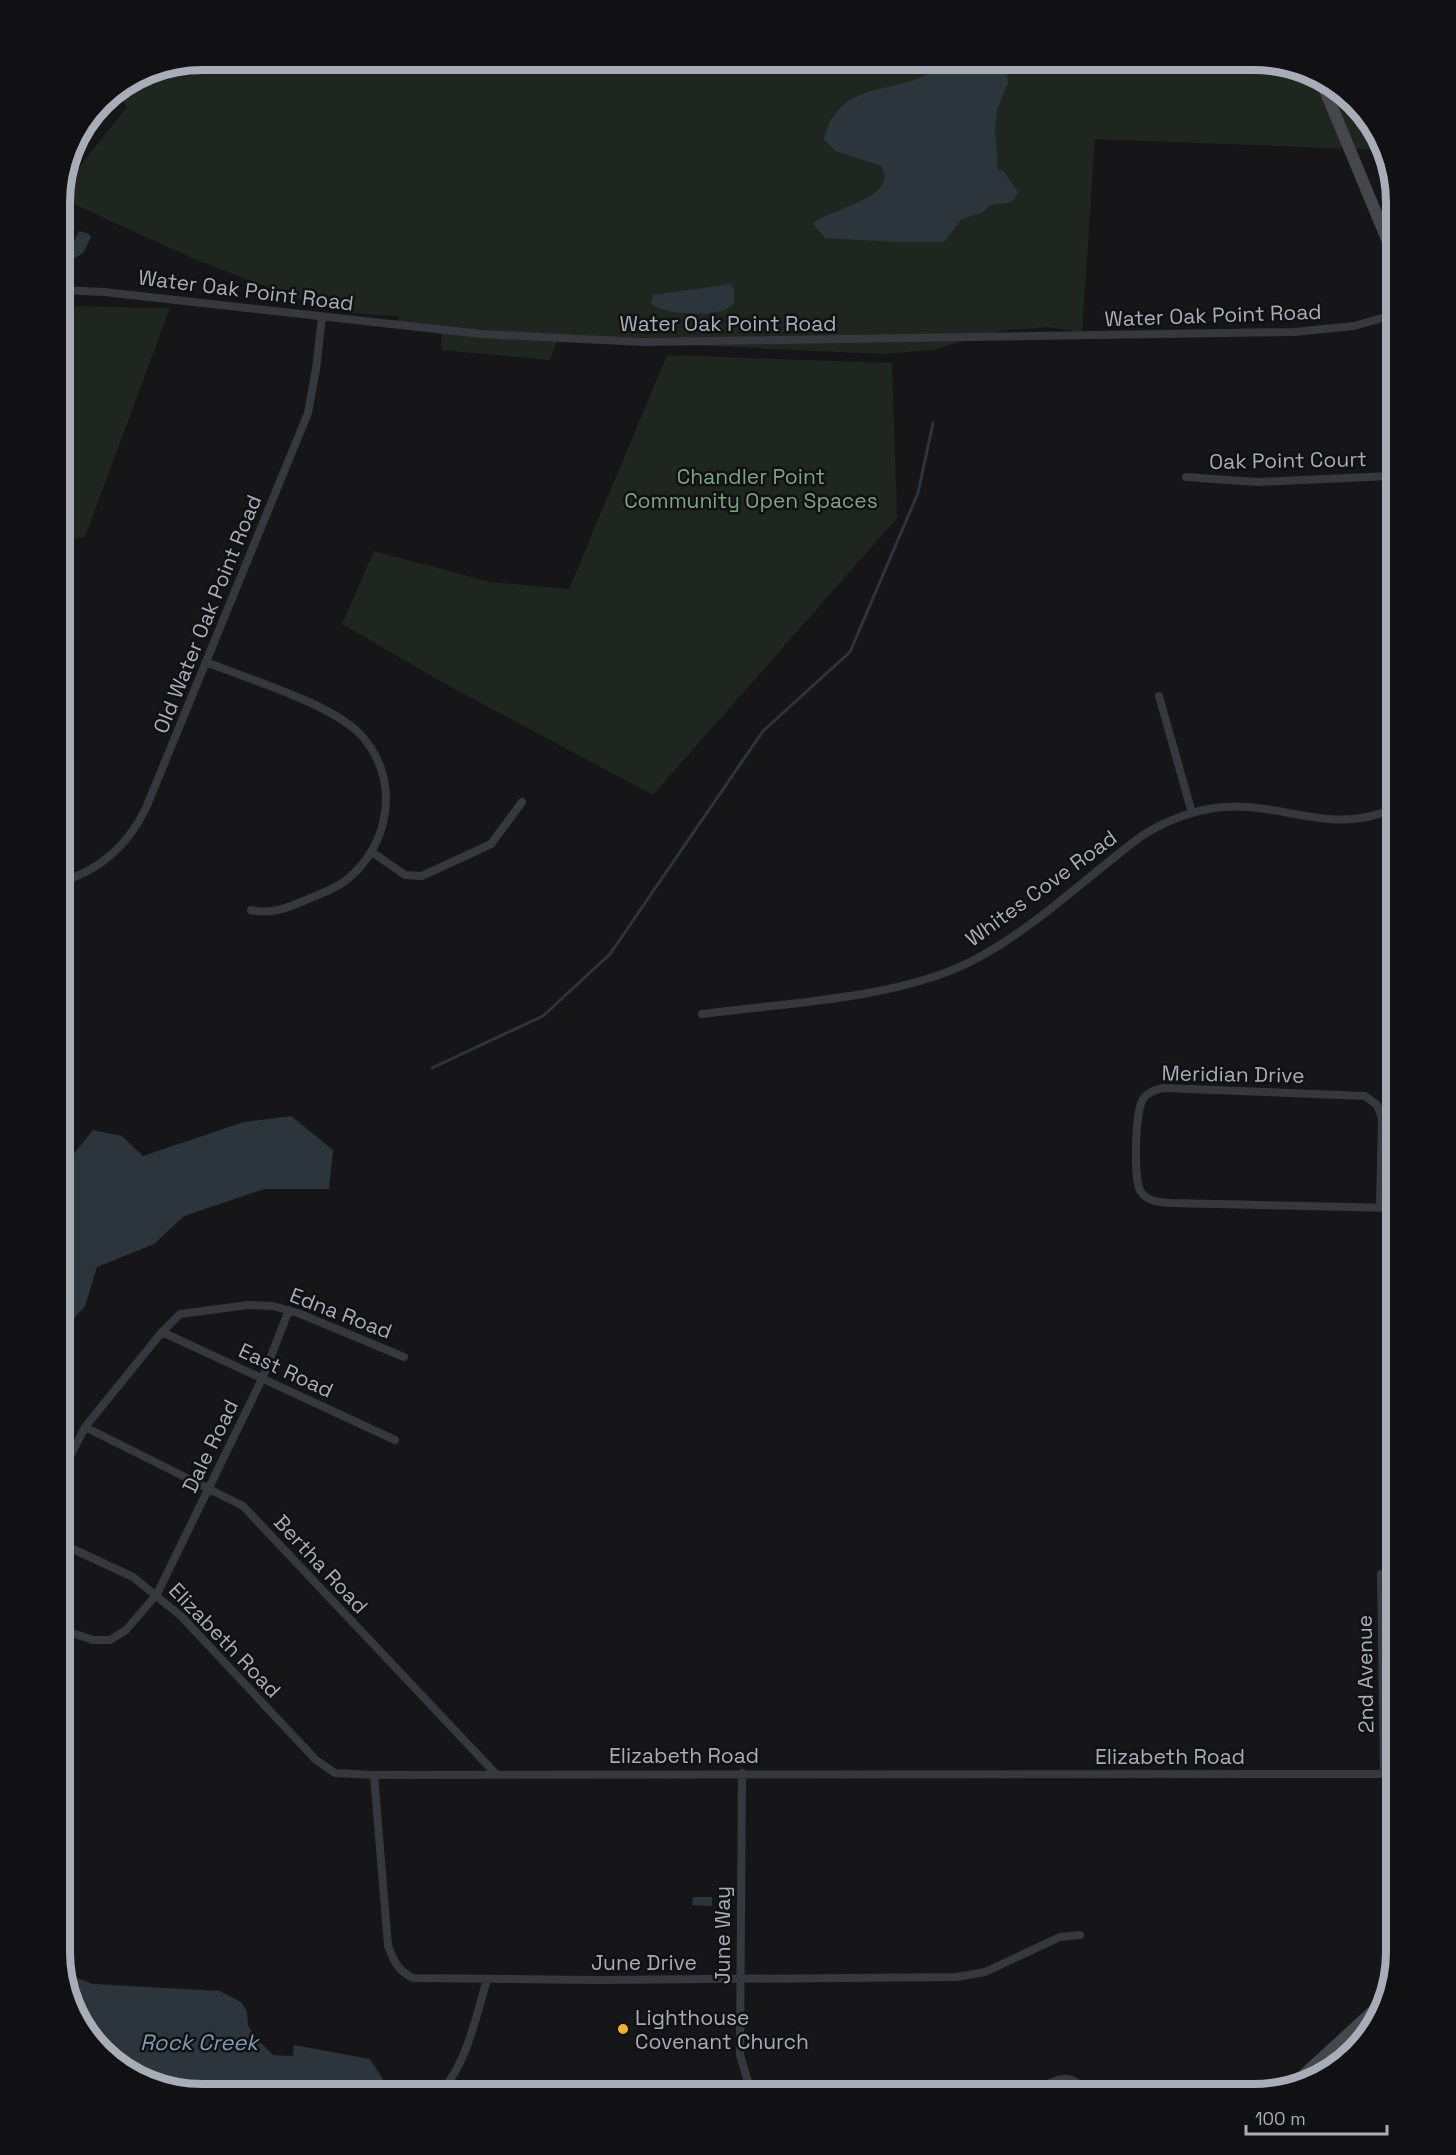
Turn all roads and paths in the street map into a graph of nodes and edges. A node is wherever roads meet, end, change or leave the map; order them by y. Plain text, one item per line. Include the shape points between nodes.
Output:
1 (1326, 92) edge
2 (1386, 237) edge
3 (71, 290) edge
4 (322, 317) junction
5 (1386, 317) edge
6 (1386, 476) edge
7 (1186, 477) dead end
8 (206, 662) junction
9 (1159, 696) dead end
10 (522, 802) dead end
11 (1386, 811) edge
12 (1192, 813) junction
13 (372, 852) junction
14 (71, 879) edge
15 (251, 910) dead end
16 (702, 1014) dead end
17 (1380, 1208) junction
18 (1386, 1208) edge
19 (289, 1310) junction
20 (162, 1332) junction
21 (404, 1358) dead end
22 (262, 1379) junction
23 (85, 1427) junction
24 (395, 1440) dead end
25 (71, 1454) edge
26 (210, 1488) junction
27 (71, 1548) edge
28 (1381, 1574) dead end
29 (158, 1594) junction
30 (71, 1633) edge
31 (1382, 1643) junction
32 (1386, 1643) edge
33 (742, 1773) junction
34 (496, 1774) junction
35 (1384, 1774) joint
36 (374, 1775) junction
37 (1080, 1935) dead end
38 (487, 1980) junction
39 (741, 1980) junction
40 (1352, 2040) edge
41 (1312, 2071) edge
42 (447, 2084) edge
43 (749, 2084) edge
44 (1049, 2084) edge
45 (1081, 2084) edge

1 - 2 main road
3 - 4 street, Water Oak Point Road
4 - 5 street, Water Oak Point Road via 509,337 685,342 1294,332 1354,326
4 - 8 street, Old Water Oak Point Road via 308,413
6 - 7 street, Oak Point Court via 1257,482
8 - 13 street via 322,708 360,734 377,759 385,785 383,824
8 - 14 street, Old Water Oak Point Road via 139,823 101,864
9 - 12 street
10 - 13 street via 491,844 422,876 405,875
11 - 12 street, Whites Cove Road via 1353,821 1248,807
12 - 16 street, Whites Cove Road via 1143,835 1010,938 957,968 887,989
13 - 15 street via 333,889 277,911
17 - 17 street, Meridian Drive via 1150,1200 1142,1194 1136,1177 1142,1100 1163,1088 1365,1096 1377,1104 1382,1118
17 - 18 street, Meridian Drive
19 - 20 street, Edna Road via 257,1305 188,1312 172,1320
19 - 21 street, Edna Road
19 - 22 street, Dale Road
20 - 22 street, East Road
20 - 23 street, Edna Road
22 - 24 street, East Road
22 - 26 street, Dale Road
23 - 25 street, Edna Road
23 - 26 street, Bertha Road
26 - 29 street, Dale Road
26 - 34 street, Bertha Road via 243,1506
27 - 29 street, Elizabeth Road via 134,1577
28 - 31 street, 2nd Avenue
29 - 30 street, Dale Road via 126,1630 110,1640 93,1641
29 - 36 street, Elizabeth Road via 326,1769
31 - 32 street
31 - 35 street, 2nd Avenue
33 - 34 street, Elizabeth Road
33 - 35 street, Elizabeth Road
33 - 39 street, June Way
34 - 36 street, Elizabeth Road
36 - 38 street, June Drive via 388,1946 396,1965 403,1974 423,1980
37 - 39 street, June Drive via 1060,1937 985,1972 957,1977
38 - 39 street, June Drive
38 - 42 street via 463,2057
39 - 43 street, June Way via 740,2055
40 - 41 main road
44 - 45 street via 1062,2078

